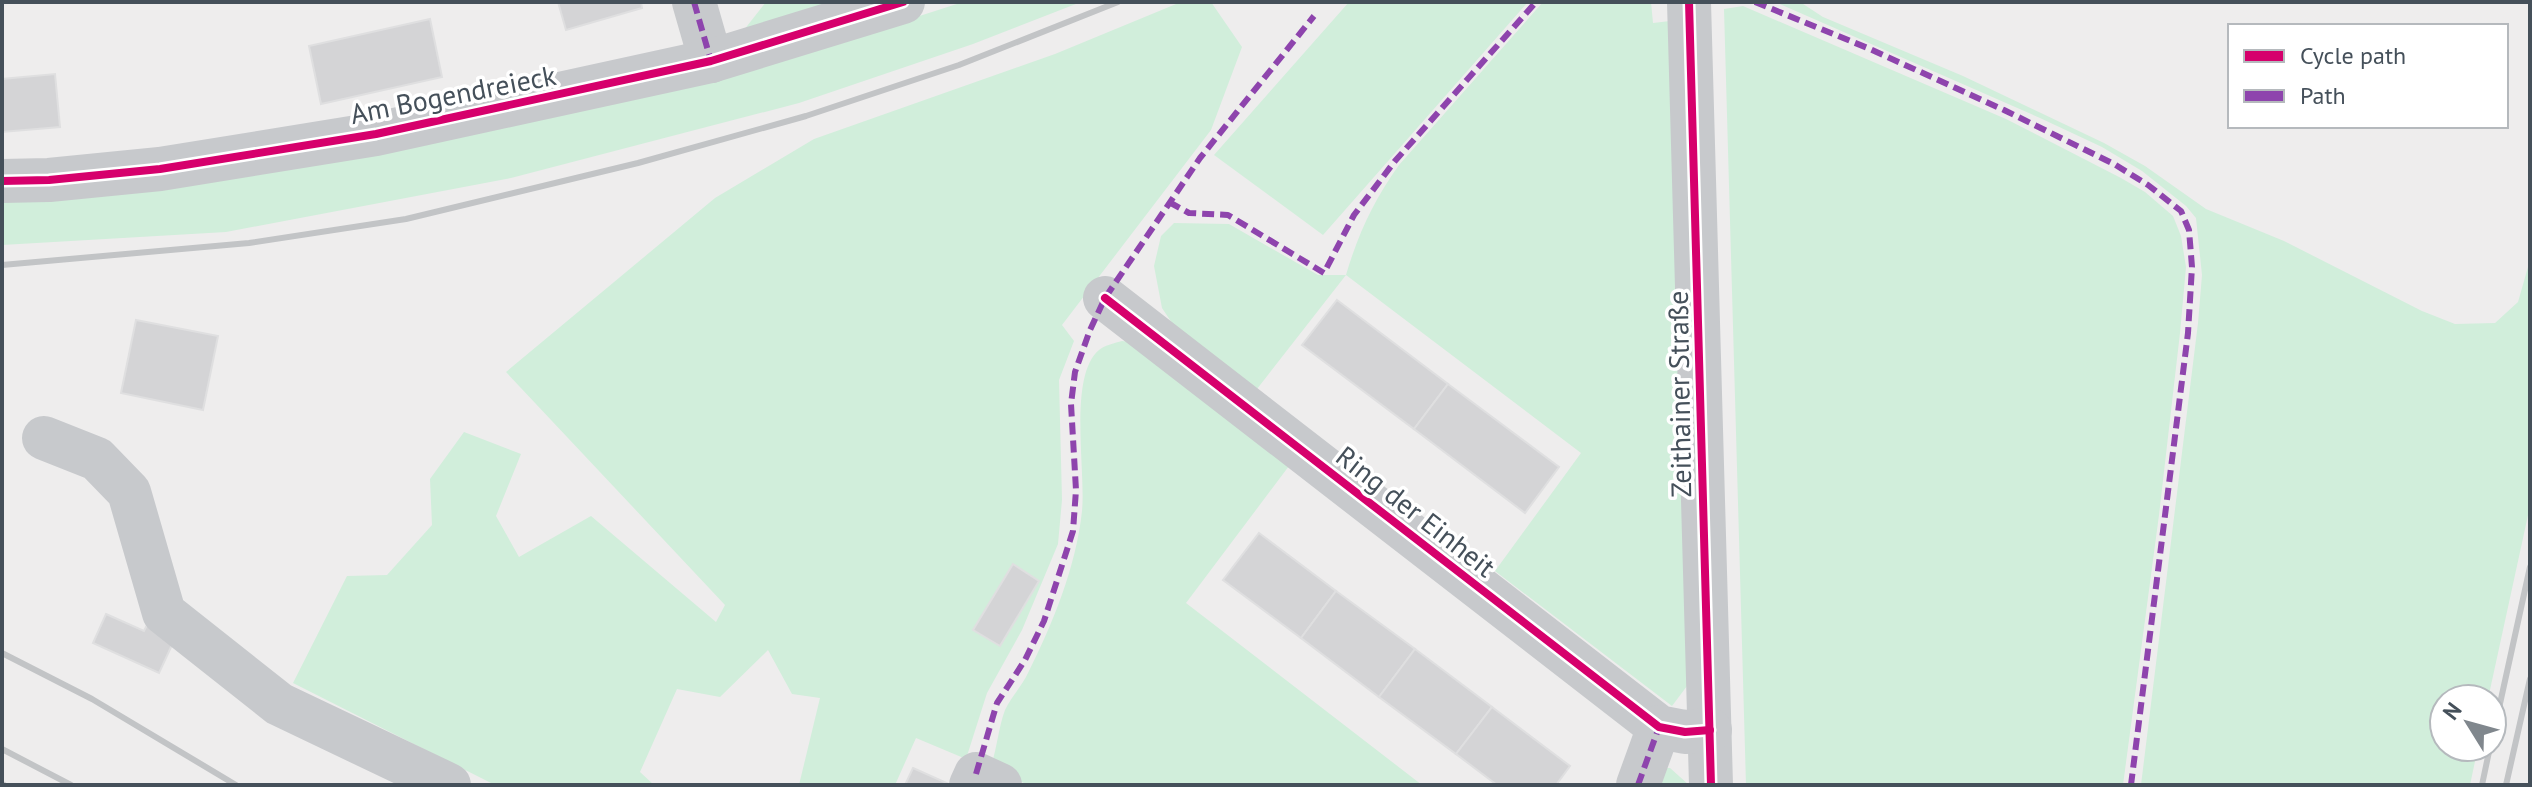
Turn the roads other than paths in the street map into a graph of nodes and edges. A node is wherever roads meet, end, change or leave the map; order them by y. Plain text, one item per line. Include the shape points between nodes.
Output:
1 (694, 2) edge
2 (903, 2) edge
3 (1689, 2) edge
4 (711, 61) junction
5 (2, 181) edge
6 (1105, 298) dead end
7 (44, 438) dead end
8 (1659, 727) junction
9 (1710, 730) junction
10 (449, 785) edge
11 (971, 785) edge
12 (1000, 785) edge
13 (1638, 785) edge
14 (1711, 785) edge

1 - 4 street
2 - 4 street, Am Bogendreieck
3 - 9 street, Zeithainer Straße
4 - 5 street, Am Bogendreieck via 376,134 160,169
6 - 8 street, Ring der Einheit
7 - 10 street via 97,459 129,492 164,613 279,704
8 - 9 street
8 - 13 street
9 - 14 street, Zeithainer Straße
11 - 12 street via 976,774

